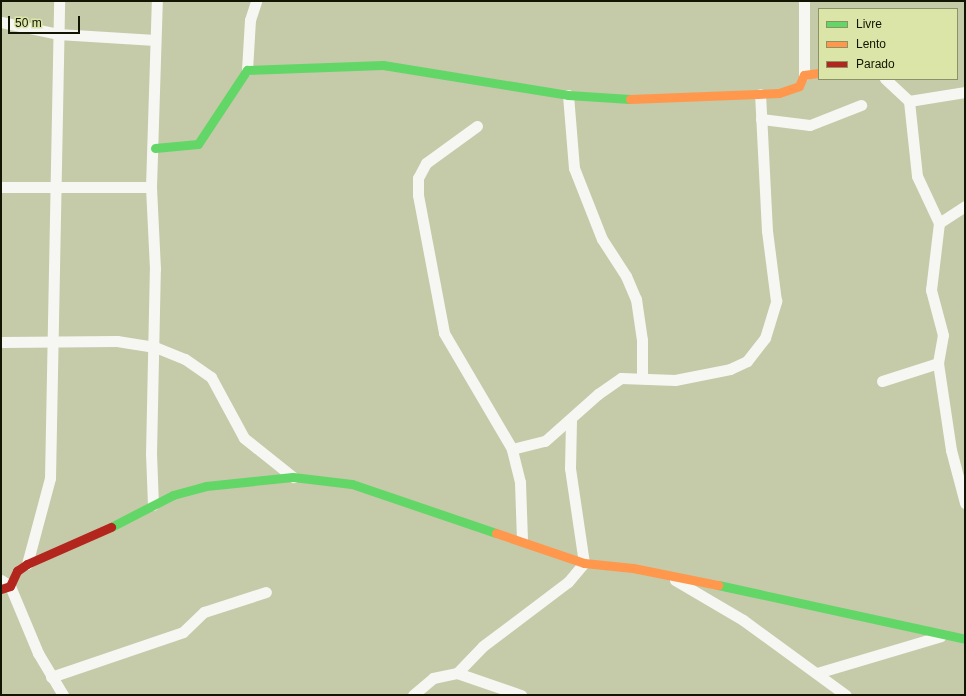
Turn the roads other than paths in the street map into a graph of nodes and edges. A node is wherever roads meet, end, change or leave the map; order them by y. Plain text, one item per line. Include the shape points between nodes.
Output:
1 (59, 1) edge
2 (157, 1) edge
3 (256, 1) edge
4 (804, 1) edge
5 (1, 22) edge
6 (58, 34) junction
7 (155, 40) junction
8 (247, 70) junction
9 (818, 73) edge
10 (804, 76) junction
11 (886, 80) edge
12 (965, 92) edge
13 (760, 94) junction
14 (568, 95) junction
15 (909, 101) junction
16 (860, 104) dead end
17 (761, 119) junction
18 (477, 126) dead end
19 (155, 148) junction
20 (1, 187) edge
21 (151, 187) junction
22 (56, 188) junction
23 (965, 206) edge
24 (939, 222) junction
25 (1, 342) edge
26 (51, 342) junction
27 (155, 347) junction
28 (938, 363) junction
29 (642, 377) junction
30 (882, 381) dead end
31 (571, 419) junction
32 (512, 449) junction
33 (293, 477) junction
34 (965, 503) edge
35 (153, 505) junction
36 (522, 540) junction
37 (584, 563) junction
38 (27, 564) junction
39 (673, 578) junction
40 (4, 585) edge
41 (266, 592) dead end
42 (941, 636) junction
43 (965, 639) edge
44 (457, 673) junction
45 (818, 673) junction
46 (52, 677) junction
47 (63, 695) edge
48 (413, 695) edge
49 (521, 695) edge
50 (846, 695) edge

1 - 6 street
2 - 7 street
3 - 8 street via 250,20
4 - 10 street
5 - 6 street
6 - 7 street
6 - 22 street
7 - 19 street
8 - 14 street via 383,65
8 - 19 street via 198,144
9 - 10 street
10 - 13 street via 793,90
11 - 15 street
12 - 15 street
13 - 14 street via 635,99
13 - 17 street
14 - 29 street via 574,168 602,240 636,299 642,340
15 - 24 street via 916,176
16 - 17 street via 810,125
17 - 29 street via 767,230 776,301 765,338 747,361 730,369 675,380
18 - 32 street via 426,163 418,178 418,195 444,333
19 - 21 street
20 - 22 street
21 - 22 street
21 - 27 street
22 - 26 street
23 - 24 street
24 - 28 street via 931,290 943,335
25 - 26 street
26 - 27 street via 117,340
26 - 38 street via 50,478
27 - 33 street via 184,359 211,377 244,438
27 - 35 street via 151,454
28 - 30 street
28 - 34 street via 951,450
29 - 31 street via 622,378 610,384
31 - 32 street via 545,440
31 - 37 street via 570,468
32 - 36 street via 520,482
33 - 35 street via 206,486 173,495
33 - 36 street via 352,484
35 - 38 street
36 - 37 street
37 - 39 street via 633,568
37 - 44 street via 568,582 483,646
38 - 40 street
39 - 42 street via 766,595
39 - 45 street via 743,620
40 - 46 street
41 - 46 street via 204,612 183,632
42 - 43 street
42 - 45 street
44 - 48 street via 433,678
44 - 49 street
45 - 50 street
46 - 47 street

